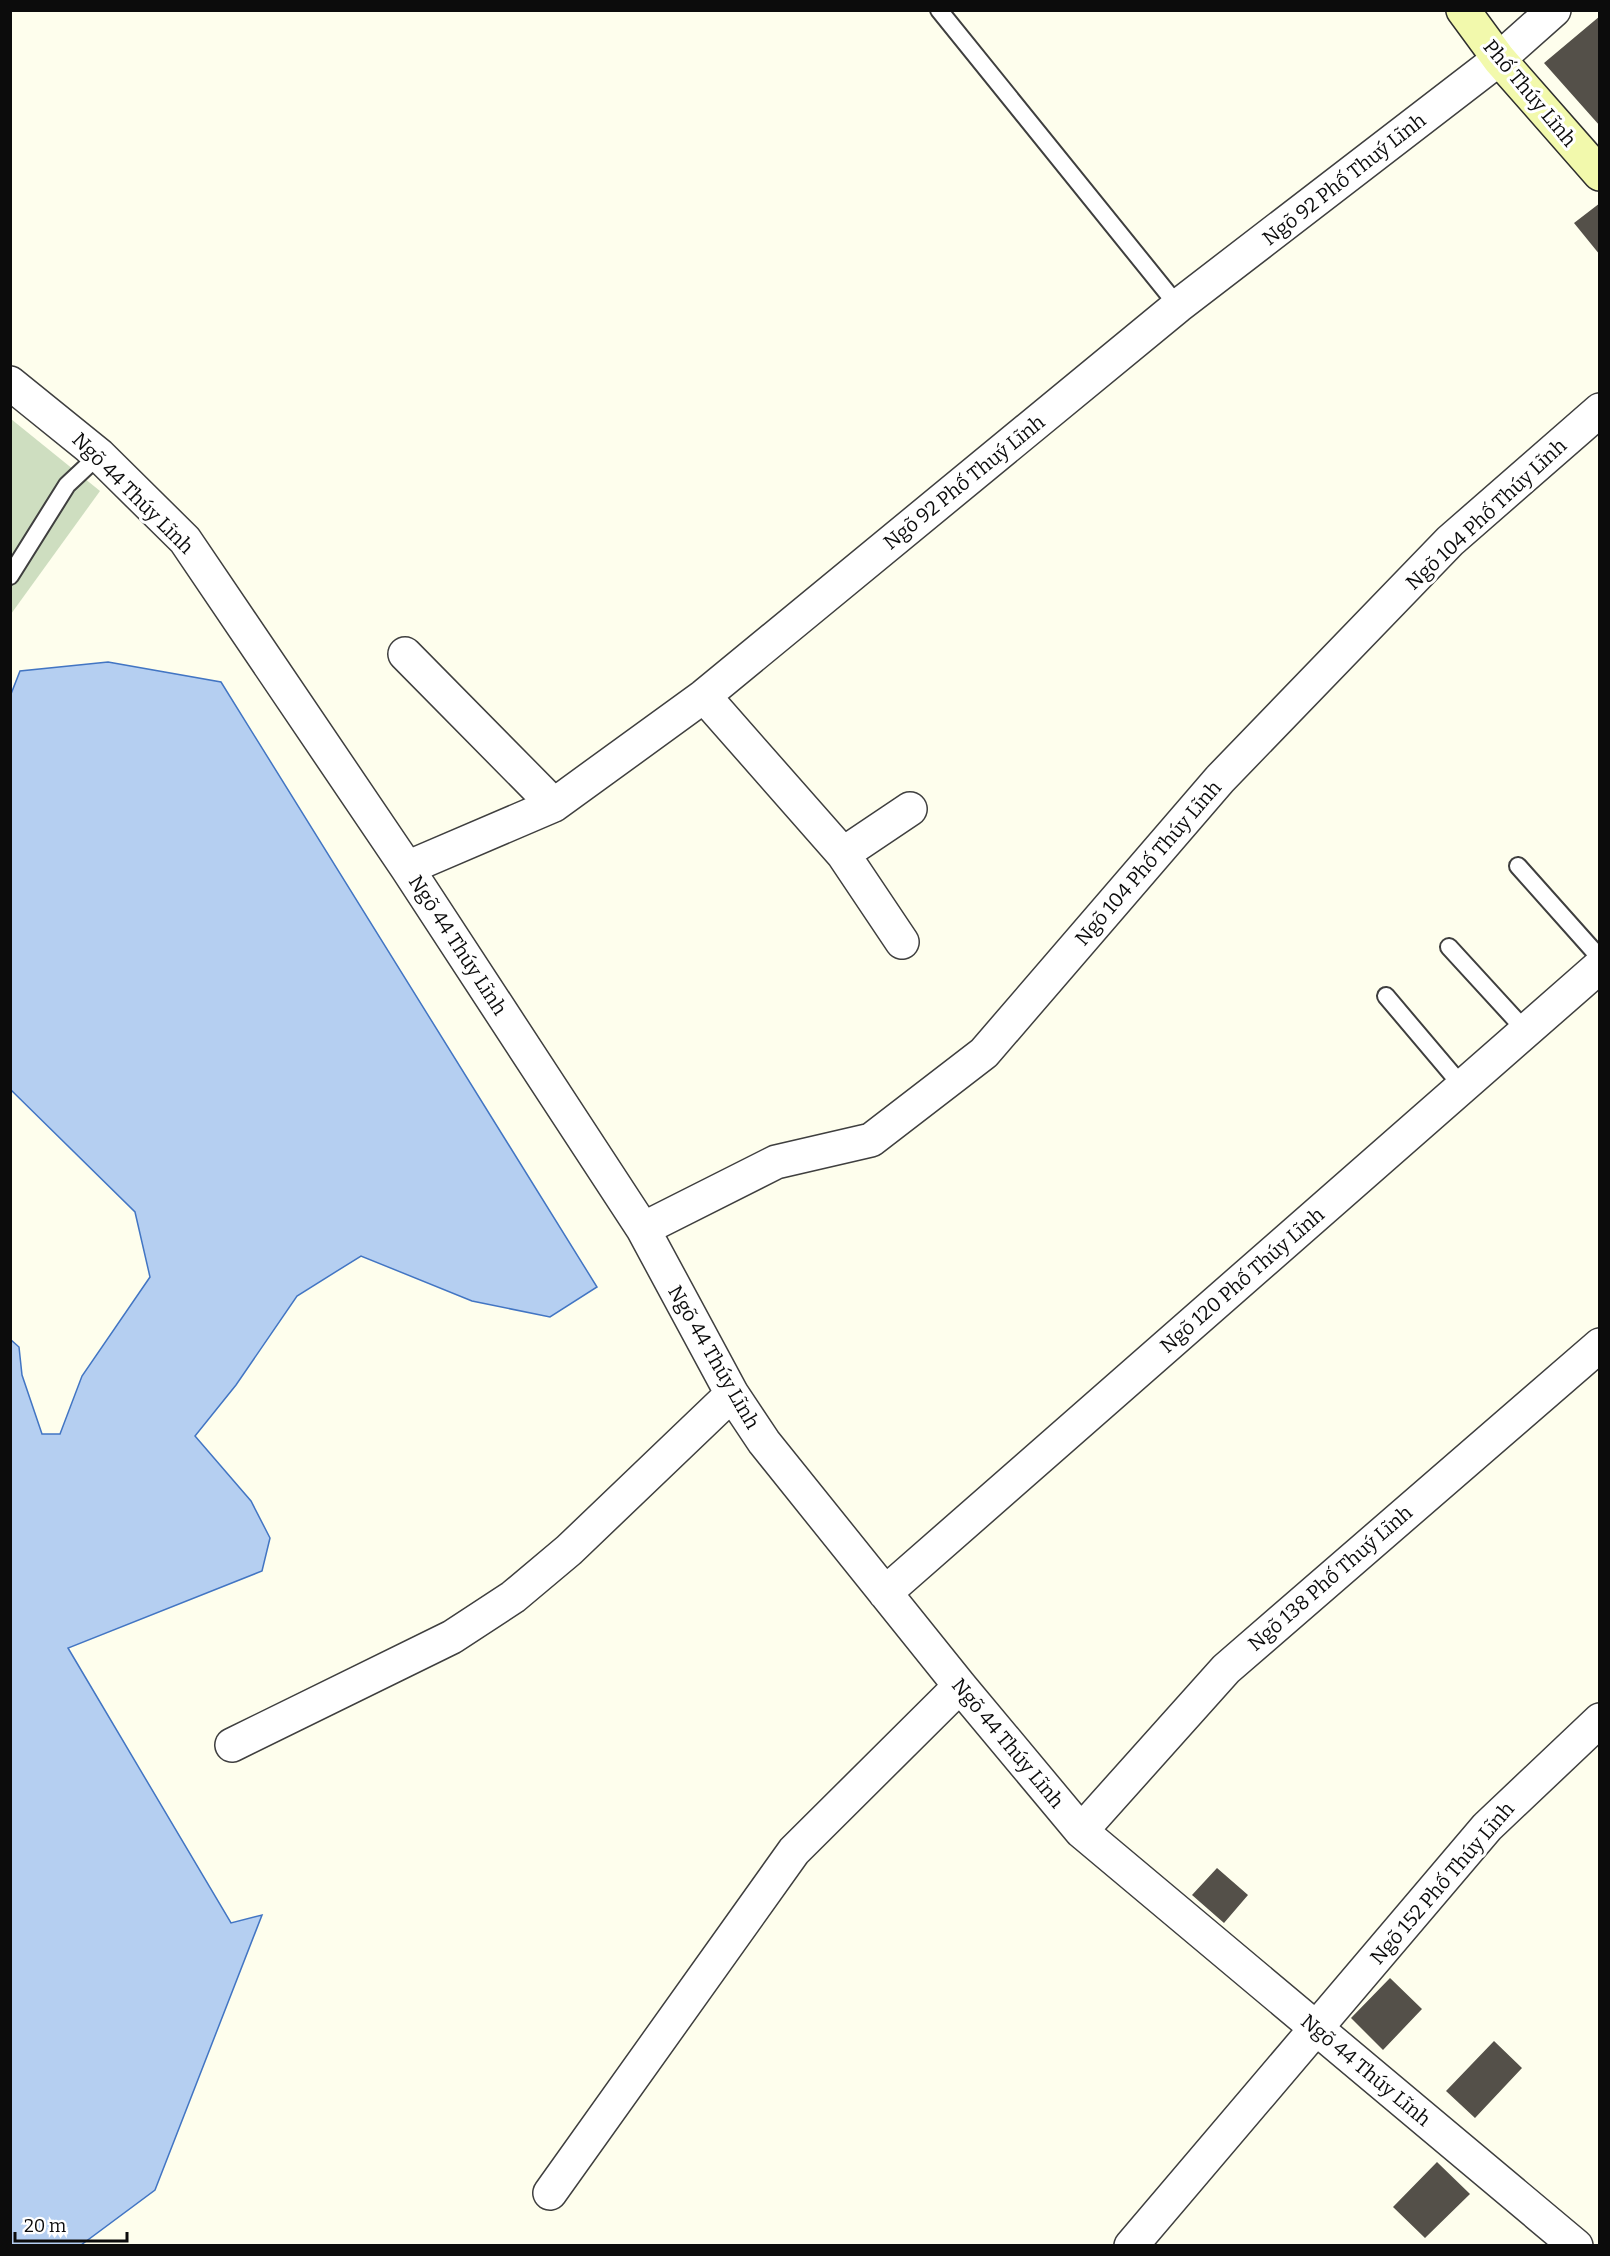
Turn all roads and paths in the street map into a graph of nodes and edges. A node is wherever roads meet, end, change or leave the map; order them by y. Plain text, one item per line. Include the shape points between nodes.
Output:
1 (939, 10) edge
2 (1463, 10) edge
3 (1554, 10) edge
4 (1499, 59) junction
5 (1599, 174) edge
6 (1178, 306) junction
7 (10, 383) edge
8 (1599, 411) edge
9 (99, 455) junction
10 (10, 576) edge
11 (405, 654) dead end
12 (704, 696) junction
13 (555, 805) junction
14 (910, 809) dead end
15 (843, 854) junction
16 (1518, 866) dead end
17 (407, 868) junction
18 (902, 942) dead end
19 (1449, 947) dead end
20 (1599, 958) edge
21 (1599, 966) edge
22 (1386, 996) dead end
23 (1526, 1031) junction
24 (1463, 1087) junction
25 (643, 1229) junction
26 (1599, 1345) edge
27 (732, 1394) junction
28 (885, 1593) junction
29 (960, 1686) junction
30 (1599, 1720) edge
31 (232, 1745) dead end
32 (1081, 1831) junction
33 (1317, 2028) junction
34 (550, 2193) dead end
35 (1131, 2246) edge
36 (1576, 2246) edge

1 - 6 lane
2 - 4 street, Phố Thúy Lĩnh
3 - 4 street, Ngõ 92 Phố Thuý Lĩnh
4 - 5 street, Phố Thúy Lĩnh
4 - 6 street, Ngõ 92 Phố Thuý Lĩnh
6 - 12 street, Ngõ 92 Phố Thuý Lĩnh
7 - 9 street, Ngõ 44 Thúy Lĩnh
8 - 25 street, Ngõ 104 Phố Thúy Lĩnh via 1450,541 1220,779 984,1053 871,1140 776,1162
9 - 10 lane via 67,485
9 - 17 street, Ngõ 44 Thúy Lĩnh via 185,540
11 - 13 street
12 - 13 street, Ngõ 92 Phố Thuý Lĩnh
12 - 15 street
13 - 17 street, Ngõ 92 Phố Thuý Lĩnh
14 - 15 street
15 - 18 street
16 - 20 lane
17 - 25 street, Ngõ 44 Thúy Lĩnh
19 - 23 lane
21 - 23 street, Ngõ 120 Phố Thúy Lĩnh
22 - 24 lane
23 - 24 street, Ngõ 120 Phố Thúy Lĩnh
24 - 28 street, Ngõ 120 Phố Thúy Lĩnh
25 - 27 street, Ngõ 44 Thúy Lĩnh
26 - 32 street, Ngõ 138 Phố Thuý Lĩnh via 1226,1669
27 - 28 street, Ngõ 44 Thúy Lĩnh via 764,1442
27 - 31 street via 569,1550 513,1596 452,1637
28 - 29 street, Ngõ 44 Thúy Lĩnh
29 - 32 street, Ngõ 44 Thúy Lĩnh
29 - 34 street via 794,1851
30 - 33 street, Ngõ 152 Phố Thúy Lĩnh via 1487,1827
32 - 33 street, Ngõ 44 Thúy Lĩnh
33 - 35 street, Ngõ 152 Phố Thúy Lĩnh
33 - 36 street, Ngõ 44 Thúy Lĩnh

